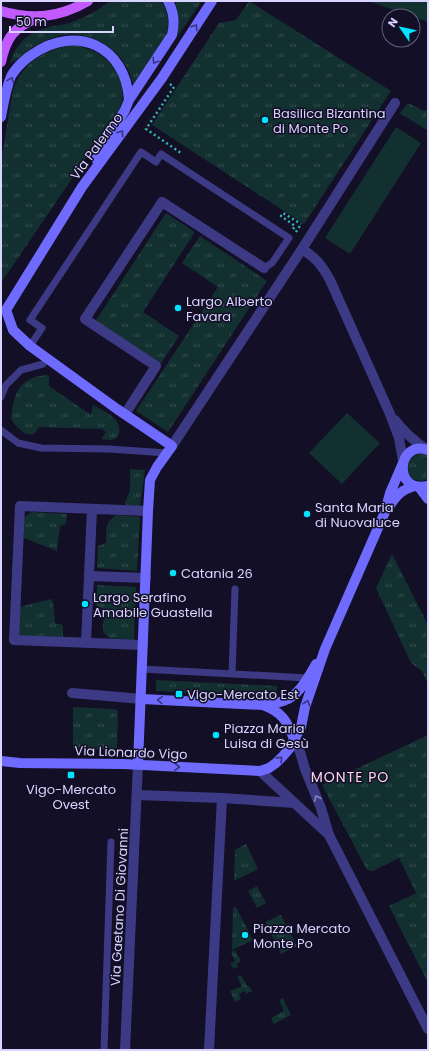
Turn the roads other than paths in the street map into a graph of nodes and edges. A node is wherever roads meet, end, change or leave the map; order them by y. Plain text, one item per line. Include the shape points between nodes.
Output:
1 (88, 1) edge
2 (168, 1) edge
3 (212, 1) edge
4 (1, 11) edge
5 (42, 16) junction
6 (1, 62) edge
7 (129, 100) junction
8 (395, 103) dead end
9 (1, 117) edge
10 (82, 188) junction
11 (302, 249) junction
12 (264, 268) joint
13 (3, 314) edge
14 (30, 346) junction
15 (43, 364) dead end
16 (1, 397) edge
17 (125, 414) junction
18 (390, 414) junction
19 (1, 430) edge
20 (170, 449) junction
21 (427, 450) edge
22 (403, 462) junction
23 (421, 486) edge
24 (428, 499) edge
25 (92, 509) junction
26 (148, 511) junction
27 (385, 512) junction
28 (89, 576) junction
29 (146, 578) junction
30 (235, 589) dead end
31 (86, 643) junction
32 (143, 645) junction
33 (325, 649) junction
34 (142, 669) junction
35 (232, 674) junction
36 (307, 678) junction
37 (72, 693) dead end
38 (142, 699) junction
39 (263, 705) junction
40 (294, 739) junction
41 (1, 761) edge
42 (138, 764) junction
43 (260, 772) junction
44 (137, 795) junction
45 (222, 798) junction
46 (294, 803) junction
47 (329, 835) junction
48 (111, 842) dead end
49 (428, 1029) edge
50 (104, 1050) edge
51 (125, 1050) edge
52 (209, 1050) edge

1 - 5 main road via 67,11
2 -> 7 street via 174,15 172,35
10 -> 3 street, Via Palermo via 162,78
4 - 5 main road via 28,17
5 - 6 main road via 18,28 8,39
9 -> 7 street via 12,74 29,56 63,41 86,42 111,56 124,74
7 - 10 street
8 - 11 street
10 - 13 street, Via Palermo
11 - 18 street via 313,256 330,280
11 - 20 street
12 - 14 lane via 272,263 289,238 161,154 156,162 141,152 30,320 42,328
12 - 17 street via 162,202 85,320 156,366
13 - 14 street via 13,330
14 - 17 street
15 - 16 lane via 21,370 6,385
17 - 20 street
18 - 21 street via 412,439
18 - 22 street via 399,438
19 - 20 lane via 18,443 41,448
20 - 26 street via 150,480
21 - 22 street via 410,452
22 - 23 street via 402,469 406,480 410,484
22 - 27 street
23 - 24 street
23 - 27 street via 407,488 398,494
25 - 26 street
25 - 28 street
25 - 31 street via 20,506 14,640
26 - 29 street
27 - 33 street
28 - 29 street
28 - 31 street
29 - 32 street
30 - 35 lane
31 - 32 street
32 - 34 street
33 - 36 street
40 -> 33 street via 301,727 305,707
34 - 35 lane
34 - 38 street
35 - 36 lane
36 - 39 street via 299,690 288,699
37 - 38 street
39 -> 38 street
38 - 42 street
39 - 40 street via 280,715
43 -> 40 street via 276,763
47 -> 40 street
41 - 42 street, Via Lionardo Vigo
42 -> 43 street, Via Lionardo Vigo
42 - 44 street, Via Gaetano Di Giovanni
43 - 46 street
44 - 45 street
44 - 51 street, Via Gaetano Di Giovanni
45 - 46 street
45 - 52 street
46 - 47 street
47 - 49 street
48 - 50 lane

